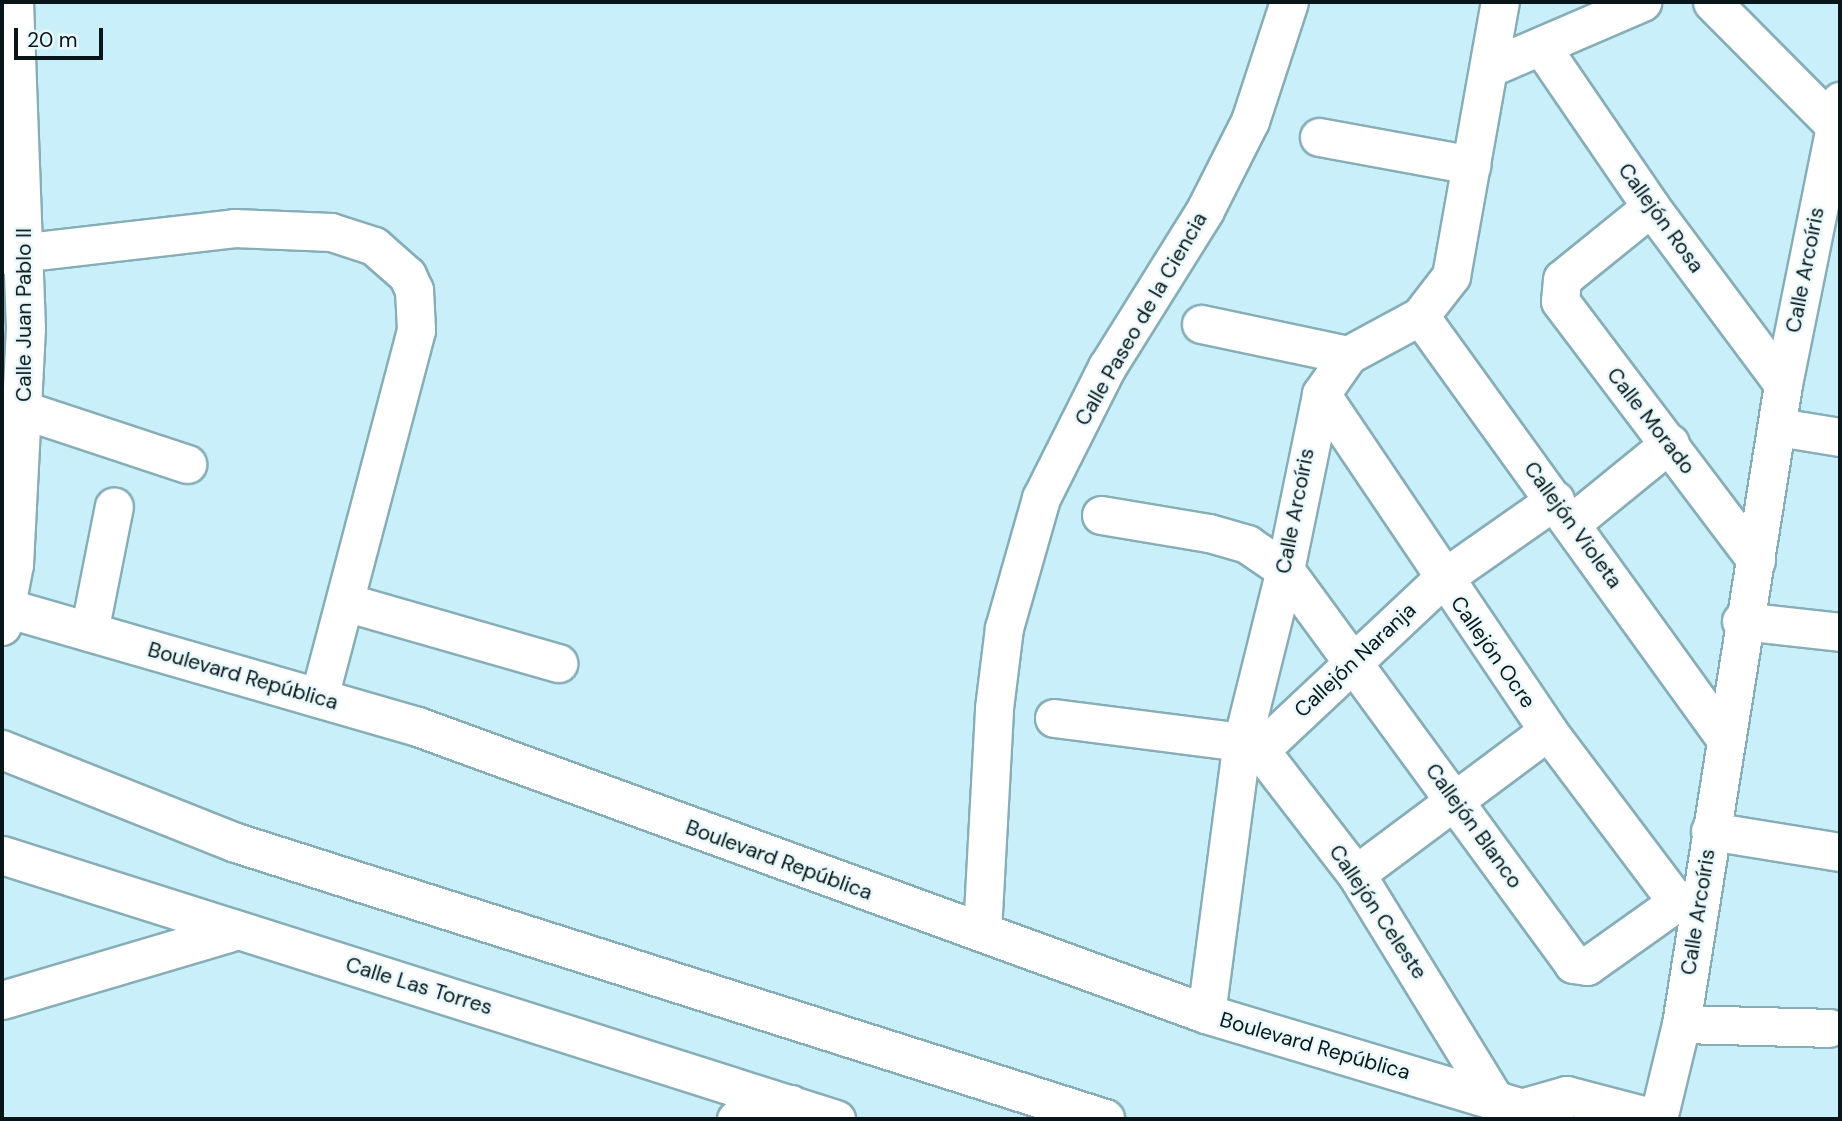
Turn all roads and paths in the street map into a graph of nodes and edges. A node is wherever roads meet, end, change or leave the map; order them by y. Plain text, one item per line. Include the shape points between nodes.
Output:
1 (14, 2) edge
2 (1289, 2) edge
3 (1500, 2) edge
4 (1642, 2) edge
5 (1712, 2) edge
6 (1543, 49) junction
7 (1489, 68) junction
8 (1837, 113) edge
9 (1319, 136) dead end
10 (1471, 165) junction
11 (1651, 207) junction
12 (1828, 218) edge
13 (14, 255) edge
14 (1420, 316) junction
15 (1201, 324) dead end
16 (1348, 355) junction
17 (1783, 384) junction
18 (1321, 394) junction
19 (24, 410) junction
20 (1777, 427) junction
21 (1840, 437) edge
22 (1670, 443) junction
23 (187, 464) dead end
24 (114, 506) dead end
25 (1564, 511) junction
26 (1101, 515) dead end
27 (1756, 560) junction
28 (1285, 570) junction
29 (1441, 579) junction
30 (345, 602) junction
31 (3, 614) edge
32 (1741, 621) junction
33 (89, 632) junction
34 (1840, 632) edge
35 (1353, 660) junction
36 (558, 663) dead end
37 (320, 698) junction
38 (1054, 718) dead end
39 (1548, 732) junction
40 (1724, 737) junction
41 (1251, 746) junction
42 (2, 750) edge
43 (1454, 797) junction
44 (1710, 831) junction
45 (1840, 852) edge
46 (2, 855) edge
47 (1356, 874) junction
48 (1688, 899) junction
49 (238, 930) junction
50 (982, 932) junction
51 (2, 1000) edge
52 (1206, 1014) junction
53 (1681, 1024) junction
54 (1829, 1028) dead end
55 (791, 1104) junction
56 (1039, 1107) edge
57 (1524, 1108) edge
58 (736, 1119) edge
59 (836, 1119) edge
60 (1105, 1119) edge
61 (1658, 1119) edge

1 - 13 main road, Calle Juan Pablo II
2 - 50 street, Calle Paseo de la Ciencia via 1244,132 1205,210 1107,367 1041,498 1004,628 994,708
3 - 7 street, Calle Arcoíris
4 - 6 street
5 - 8 street, Calle Arcoíris
6 - 7 street
6 - 11 street, Callejón Rosa
7 - 10 street, Calle Arcoíris
8 - 12 street, Calle Arcoíris
9 - 10 street
10 - 14 street, Calle Arcoíris via 1451,276
11 - 17 street, Callejón Rosa
11 - 22 street, Calle Morado via 1562,279 1558,294 1563,309
12 - 17 street, Calle Arcoíris
13 - 19 main road, Calle Juan Pablo II
13 - 30 street via 234,228 331,232 374,246 407,275 414,290 416,330
14 - 16 street, Calle Arcoíris
14 - 25 street, Callejón Violeta
15 - 16 street
16 - 18 street, Calle Arcoíris
17 - 20 street, Calle Arcoíris
18 - 28 street, Calle Arcoíris
18 - 29 street, Callejón Ocre
19 - 23 street
19 - 31 main road, Calle Juan Pablo II
20 - 21 street
20 - 27 street, Calle Arcoíris
22 - 25 street, Callejón Naranja
22 - 27 street, Calle Morado
24 - 33 street
25 - 29 street, Callejón Naranja
25 - 40 street, Callejón Violeta
26 - 28 street, Callejón Blanco via 1247,544
27 - 32 street, Calle Arcoíris
28 - 35 street, Callejón Blanco
28 - 41 street, Calle Arcoíris
29 - 35 street, Callejón Naranja
29 - 39 street, Callejón Ocre
30 - 36 street
30 - 37 street
31 - 33 main road, Boulevard República
32 - 34 street
32 - 40 street, Calle Arcoíris
33 - 37 main road, Boulevard República
35 - 41 street, Callejón Naranja
35 - 43 street, Callejón Blanco
37 - 50 main road, Boulevard República via 418,727
38 - 41 street
39 - 43 street
39 - 48 street, Callejón Ocre
40 - 44 street, Calle Arcoíris
41 - 47 street, Callejón Celeste
41 - 52 street, Calle Arcoíris
42 - 56 main road via 236,843
43 - 47 street
43 - 48 street, Callejón Blanco via 1573,964 1587,966
44 - 45 street
44 - 48 street, Calle Arcoíris
46 - 49 street, Calle Las Torres
47 - 57 street, Callejón Celeste
48 - 53 street, Calle Arcoíris
49 - 51 street
49 - 55 street, Calle Las Torres
50 - 52 main road, Boulevard República
52 - 57 main road, Boulevard República
53 - 54 street
53 - 61 street, Calle Arcoíris
55 - 58 street
55 - 59 street, Calle Las Torres
56 - 60 main road
57 - 61 street via 1566,1095

